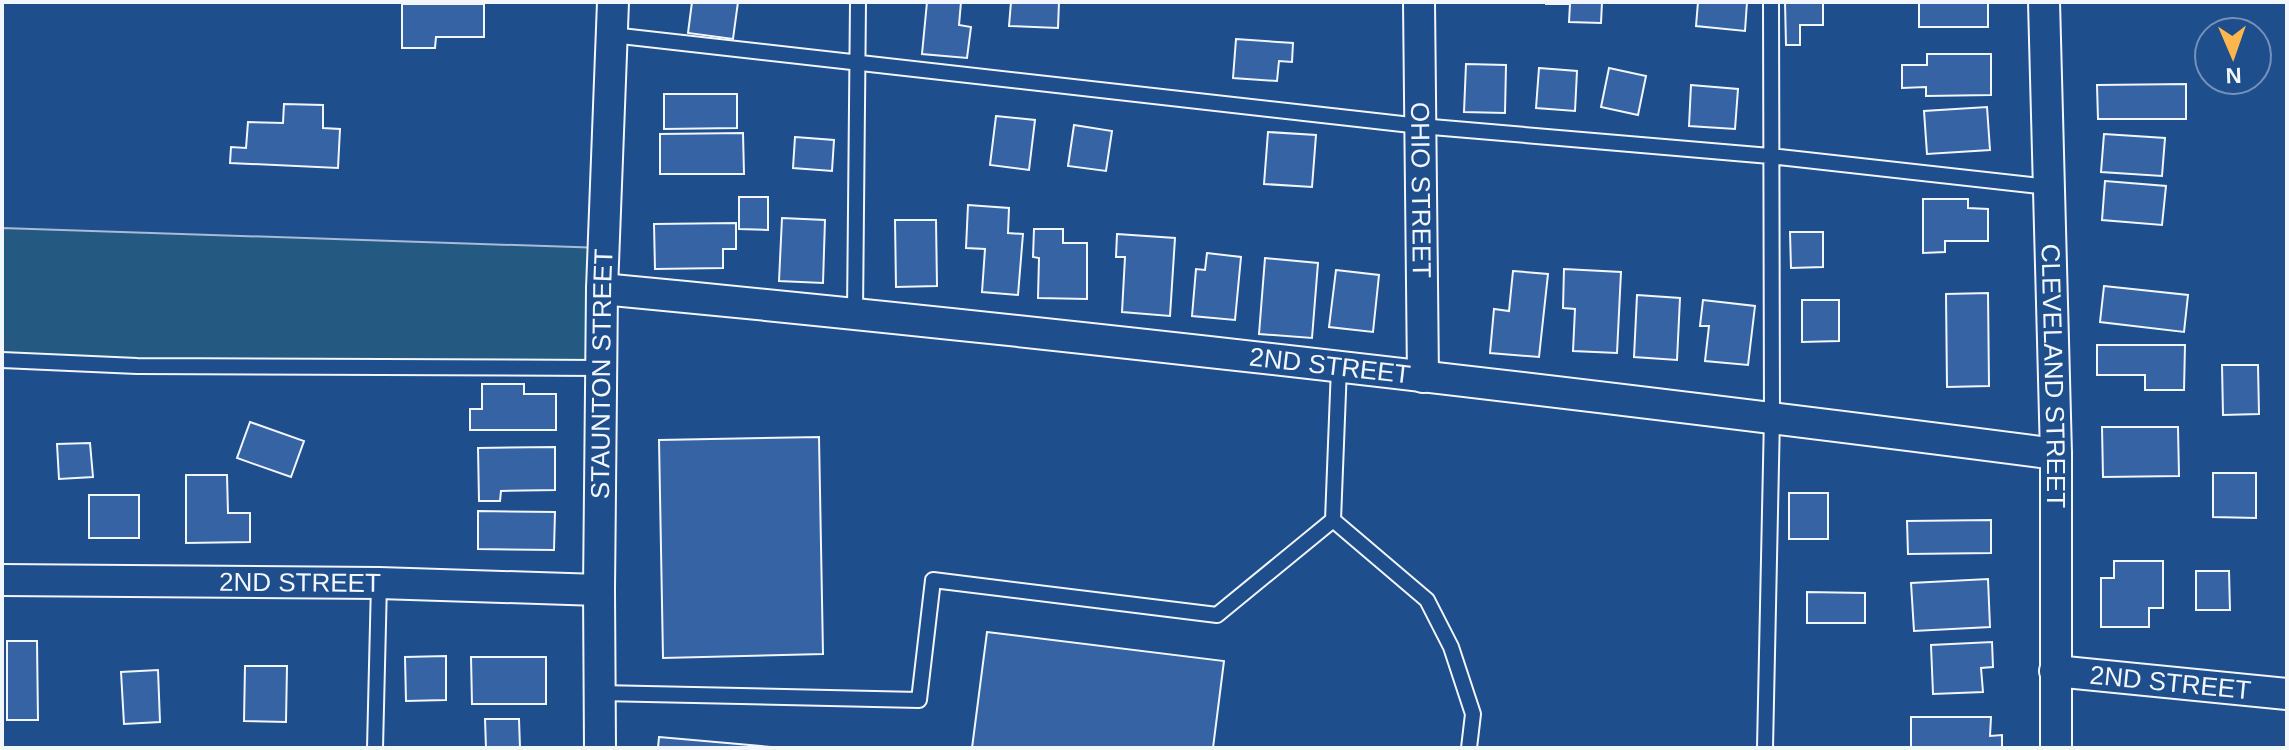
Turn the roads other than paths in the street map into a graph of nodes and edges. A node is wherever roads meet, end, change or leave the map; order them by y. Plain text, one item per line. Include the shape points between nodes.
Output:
1 (613, 2) edge
2 (858, 2) edge
3 (1419, 2) edge
4 (1771, 2) edge
5 (2044, 2) edge
6 (612, 35) junction
7 (858, 62) junction
8 (1420, 126) junction
9 (1770, 156) junction
10 (2049, 187) junction
11 (602, 289) junction
12 (855, 313) junction
13 (2, 360) edge
14 (1339, 367) junction
15 (601, 368) junction
16 (1423, 377) junction
17 (1772, 417) junction
18 (2056, 454) junction
19 (1333, 520) junction
20 (2, 580) edge
21 (379, 583) junction
22 (599, 590) junction
23 (2055, 671) junction
24 (600, 693) junction
25 (2287, 694) edge
26 (375, 748) edge
27 (600, 748) edge
28 (1469, 748) edge
29 (1765, 748) edge
30 (2056, 748) edge

1 - 6 street, STAUNTON STREET
2 - 7 lane
3 - 8 street, OHIO STREET
4 - 9 lane
5 - 10 street, CLEVELAND STREET
6 - 7 lane
6 - 11 street, STAUNTON STREET
7 - 8 lane
7 - 12 lane
8 - 9 lane
8 - 16 street, OHIO STREET
9 - 10 lane
9 - 17 lane
10 - 18 street, CLEVELAND STREET
11 - 12 street, 2ND STREET
11 - 15 street, STAUNTON STREET
12 - 14 street, 2ND STREET
13 - 15 lane via 137,366
14 - 16 street, 2ND STREET
14 - 19 lane
15 - 22 street, STAUNTON STREET
16 - 17 street, 2ND STREET
17 - 18 street, 2ND STREET
17 - 29 lane
18 - 23 street, CLEVELAND STREET
19 - 24 lane via 1217,615 933,580 919,700
19 - 28 lane via 1427,600 1451,647 1473,714
20 - 21 street, 2ND STREET
21 - 22 street, 2ND STREET
21 - 26 lane
22 - 24 street, STAUNTON STREET
23 - 25 street, 2ND STREET
23 - 30 street, CLEVELAND STREET
24 - 27 street, STAUNTON STREET

